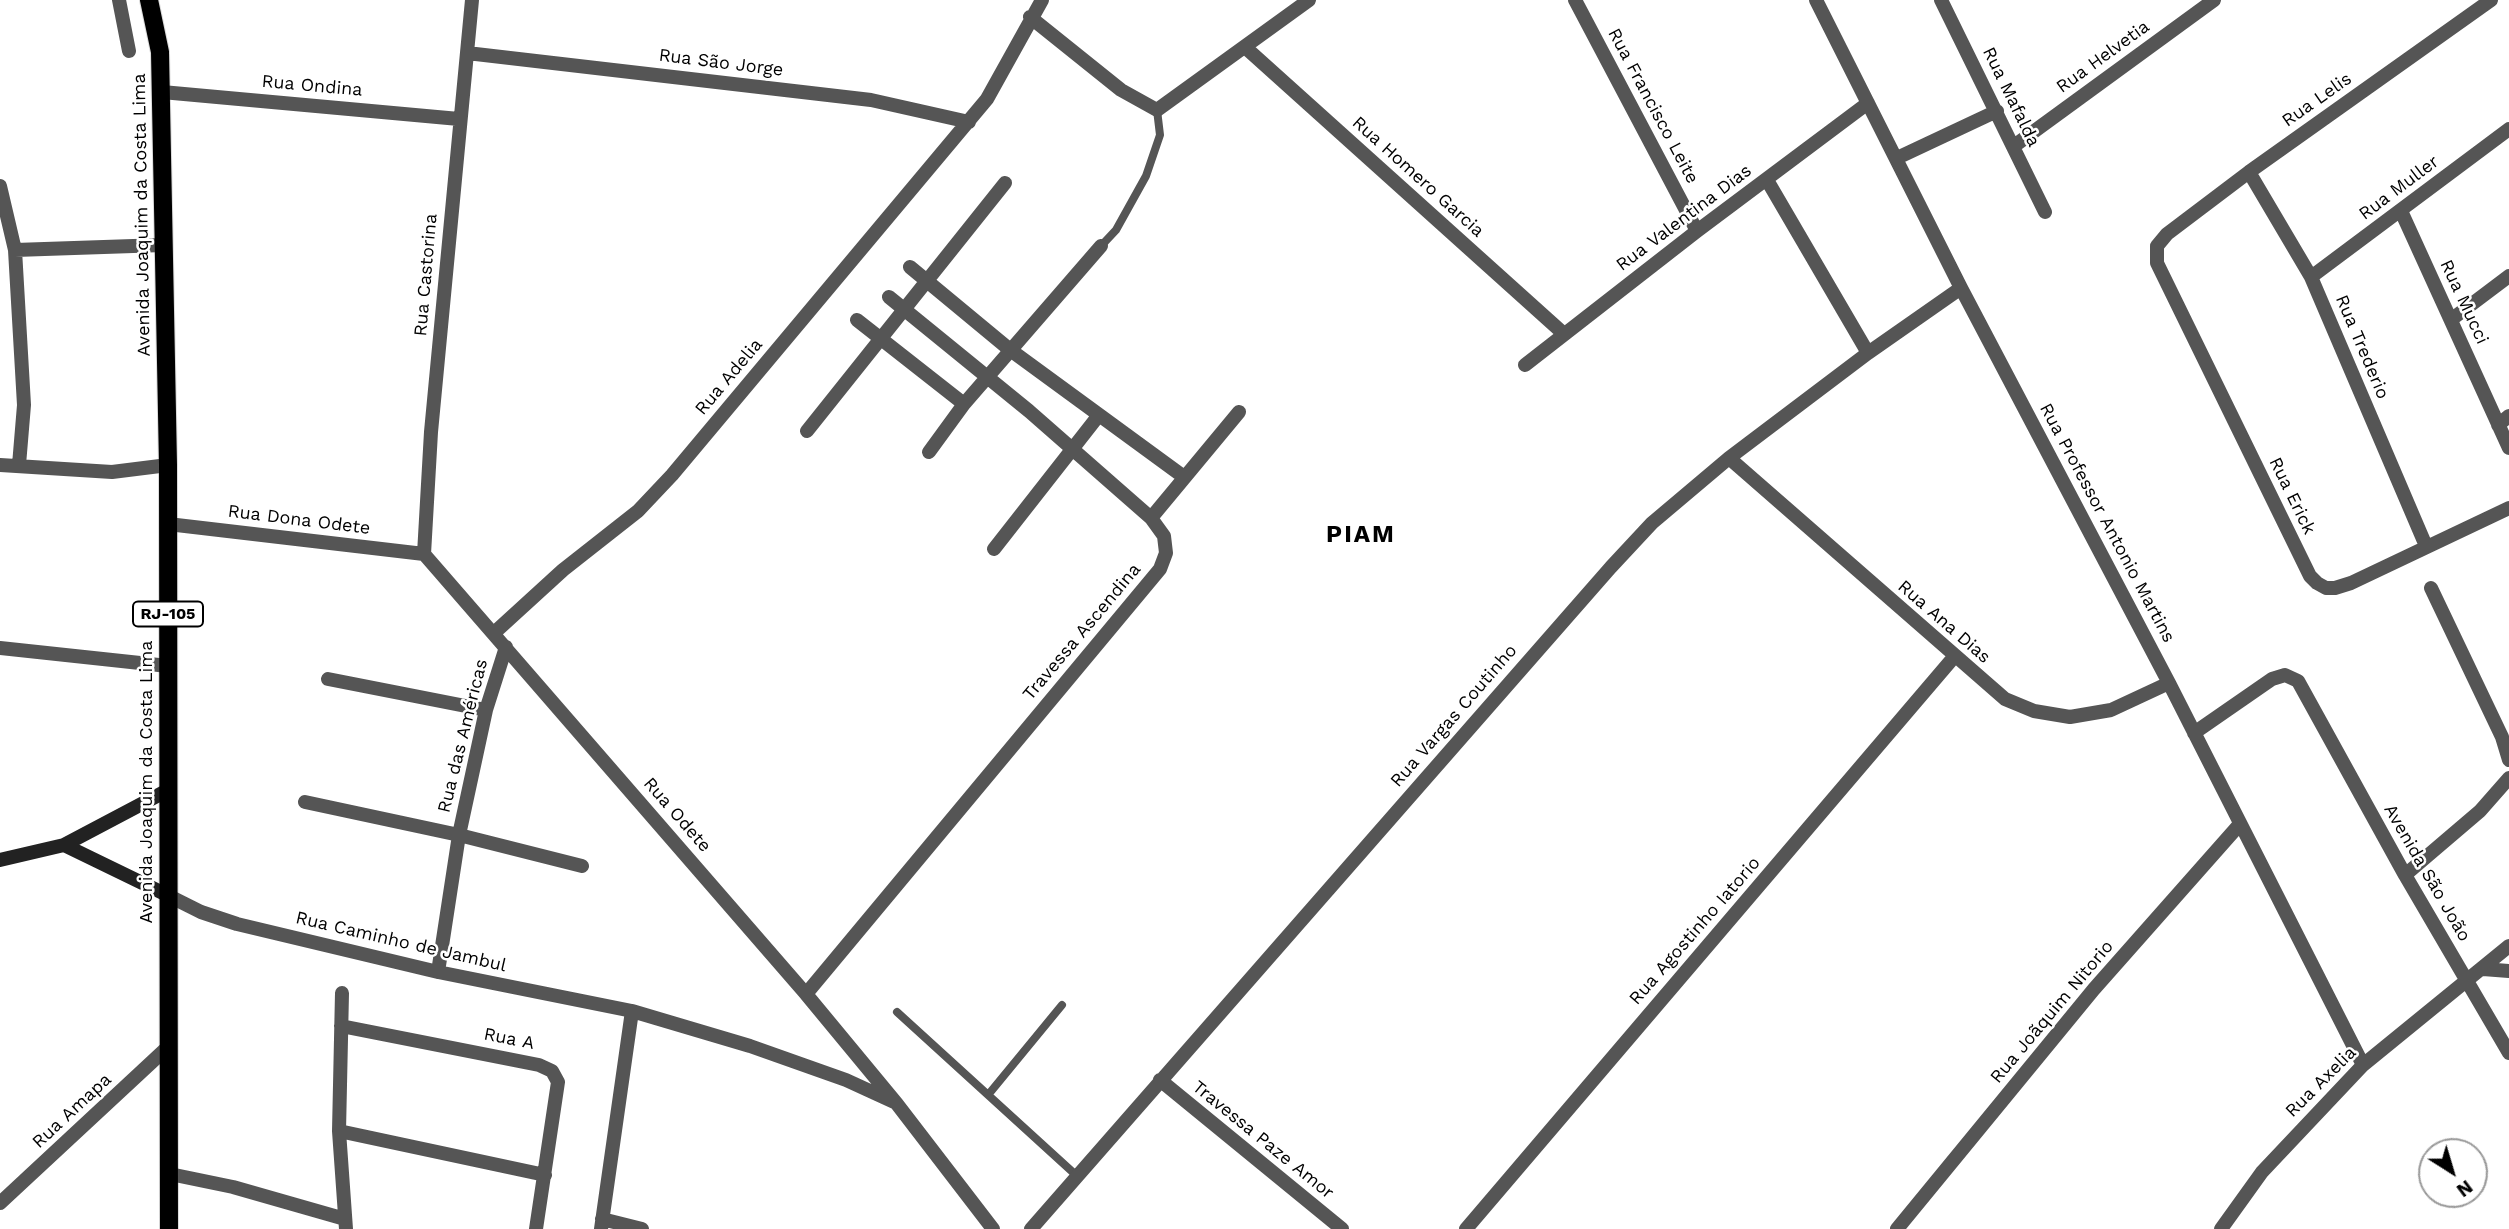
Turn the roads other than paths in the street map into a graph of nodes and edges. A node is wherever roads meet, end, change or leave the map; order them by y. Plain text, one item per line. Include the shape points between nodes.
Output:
1 (119, 0) edge
2 (149, 0) edge
3 (472, 0) edge
4 (1042, 0) edge
5 (1309, 0) edge
6 (1575, 0) edge
7 (1816, 0) edge
8 (1941, 0) edge
9 (2214, 0) edge
10 (2491, 0) edge
11 (1030, 17) junction
12 (1246, 48) junction
13 (129, 51) dead end
14 (467, 54) junction
15 (162, 92) junction
16 (1868, 103) junction
17 (1162, 107) junction
18 (1997, 111) junction
19 (459, 119) junction
20 (968, 122) junction
21 (2509, 129) edge
22 (2014, 146) junction
23 (1897, 158) junction
24 (2249, 172) junction
25 (1767, 180) junction
26 (1006, 183) dead end
27 (0, 186) edge
28 (2400, 211) junction
29 (2045, 212) dead end
30 (1697, 231) junction
31 (2167, 234) joint
32 (163, 245) junction
33 (1101, 246) joint
34 (15, 250) junction
35 (910, 267) dead end
36 (2509, 276) edge
37 (2312, 277) junction
38 (928, 281) junction
39 (1961, 288) junction
40 (889, 297) dead end
41 (904, 310) junction
42 (2452, 319) junction
43 (857, 320) dead end
44 (1564, 334) junction
45 (882, 338) junction
46 (1009, 349) junction
47 (1868, 353) junction
48 (1525, 366) dead end
49 (987, 377) junction
50 (964, 404) junction
51 (1239, 412) dead end
52 (1099, 415) junction
53 (2503, 420) edge
54 (807, 431) dead end
55 (2509, 448) edge
56 (1073, 451) junction
57 (929, 452) dead end
58 (1728, 458) junction
59 (0, 465) edge
60 (19, 465) junction
61 (168, 465) junction
62 (1184, 477) junction
63 (2509, 509) edge
64 (1151, 518) junction
65 (168, 524) junction
66 (2426, 546) junction
67 (995, 549) dead end
68 (425, 554) junction
69 (2431, 588) dead end
70 (494, 633) junction
71 (506, 647) junction
72 (0, 648) edge
73 (1954, 657) junction
74 (168, 666) junction
75 (328, 679) dead end
76 (2169, 683) junction
77 (486, 710) junction
78 (2194, 733) junction
79 (2509, 760) edge
80 (2509, 778) edge
81 (170, 789) junction
82 (305, 802) dead end
83 (2240, 824) junction
84 (459, 835) junction
85 (64, 845) junction
86 (0, 860) edge
87 (582, 866) dead end
88 (2404, 875) junction
89 (167, 895) junction
90 (2509, 946) edge
91 (2483, 969) junction
92 (2509, 971) edge
93 (438, 972) junction
94 (2467, 981) junction
95 (342, 993) dead end
96 (806, 994) junction
97 (1062, 1004) dead end
98 (632, 1011) junction
99 (897, 1012) dead end
100 (341, 1026) junction
101 (169, 1046) junction
102 (2509, 1053) edge
103 (2363, 1065) junction
104 (1160, 1080) junction
105 (989, 1095) junction
106 (897, 1104) junction
107 (339, 1131) junction
108 (170, 1174) junction
109 (545, 1175) junction
110 (1077, 1176) junction
111 (0, 1203) edge
112 (345, 1224) edge
113 (601, 1224) edge
114 (169, 1229) edge
115 (536, 1229) edge
116 (642, 1229) edge
117 (993, 1229) edge
118 (1031, 1229) edge
119 (1342, 1229) edge
120 (1466, 1229) edge
121 (1897, 1229) edge
122 (2221, 1229) edge

1 - 13 street
2 - 15 main road, Avenida Joaquim da Costa Lima / RJ-105 via 160,52
3 - 14 street, Rua Castorina
4 - 11 street, Rua Adelia
5 - 12 street
6 - 30 street, Rua Francisco Leite
7 - 16 street, Rua Professor Antonio Martins
8 - 18 street, Rua Mafalda
9 - 22 street, Rua Helvetia
10 - 24 street, Rua Lelis
11 - 17 street via 1121,90
11 - 20 street, Rua Adelia via 987,99
12 - 17 street
12 - 44 street, Rua Homero Garcia
14 - 19 street, Rua Castorina
14 - 20 street, Rua São Jorge via 870,100
15 - 19 street, Rua Ondina
15 - 32 main road, Avenida Joaquim da Costa Lima / RJ-105
16 - 23 street, Rua Professor Antonio Martins
16 - 25 street, Rua Valentina Dias
17 - 33 lane via 1160,135 1146,176 1116,230
18 - 22 street, Rua Mafalda
18 - 23 street
19 - 68 street, Rua Castorina via 431,432
20 - 70 street, Rua Adelia via 672,475 638,511
21 - 28 street, Rua Muller
22 - 29 street, Rua Mafalda
23 - 39 street, Rua Professor Antonio Martins
24 - 31 street, Rua Lelis
24 - 37 street, Rua Trederio
25 - 30 street, Rua Valentina Dias
25 - 47 street
26 - 38 street
27 - 34 street
28 - 37 street, Rua Muller
28 - 42 street, Rua Mucci
30 - 44 street, Rua Valentina Dias
31 - 66 street, Rua Erick via 2157,246 2157,263 2310,576 2326,588 2335,588
32 - 34 street
32 - 61 main road, Avenida Joaquim da Costa Lima / RJ-105
33 - 46 street
34 - 60 street via 24,405
35 - 38 street
36 - 42 street
37 - 66 street, Rua Trederio
38 - 41 street
38 - 46 street
39 - 47 street, Rua Vargas Coutinho
39 - 76 street, Rua Professor Antonio Martins
40 - 41 street, Travessa Ascendina
41 - 45 street
41 - 49 street, Travessa Ascendina
42 - 53 street, Rua Mucci
43 - 45 street
44 - 48 street, Rua Valentina Dias
45 - 50 street
45 - 54 street
46 - 49 street
46 - 52 street
47 - 58 street, Rua Vargas Coutinho
49 - 50 street
49 - 56 street, Travessa Ascendina
50 - 57 street
51 - 62 street
52 - 56 street
52 - 62 street
53 - 55 street, Rua Mucci
56 - 64 street, Travessa Ascendina
56 - 67 street
58 - 73 street, Rua Ana Dias
58 - 104 street, Rua Vargas Coutinho via 1652,523 1611,567
59 - 60 street
60 - 61 street via 112,472
61 - 65 main road, Avenida Joaquim da Costa Lima / RJ-105
62 - 64 street
63 - 66 street, Rua Erick
64 - 96 street, Travessa Ascendina via 1164,536 1166,553 1160,569
65 - 68 street, Rua Dona Odete
65 - 74 main road, Avenida Joaquim da Costa Lima / RJ-105
68 - 70 street, Rua Odete
69 - 79 street
70 - 71 street, Rua Odete
71 - 77 street, Rua das Américas
71 - 96 street, Rua Odete
72 - 74 street
73 - 76 street, Rua Ana Dias via 2005,699 2034,711 2070,717 2111,710
73 - 120 street, Rua Agostinho Iatorio
74 - 81 main road, Avenida Joaquim da Costa Lima / RJ-105
75 - 77 street
76 - 78 street, Rua Professor Antonio Martins
77 - 84 street, Rua das Américas
78 - 83 street, Rua Professor Antonio Martins
78 - 88 street, Avenida São João via 2256,689 2285,675 2298,681
80 - 88 street via 2480,811
81 - 85 main road
81 - 89 main road, Avenida Joaquim da Costa Lima / RJ-105
82 - 84 street, Rua das Américas
83 - 103 street, Rua Professor Antonio Martins
83 - 121 street, Rua Joãquim Nitorio via 2094,989
84 - 87 street, Rua das Américas
84 - 93 street
85 - 86 main road
85 - 89 main road
88 - 94 street, Avenida São João
89 - 93 street, Rua Caminho de Jambul via 237,924
89 - 101 main road, Avenida Joaquim da Costa Lima / RJ-105
90 - 91 street, Rua Axelia
91 - 92 street
91 - 94 street, Rua Axelia
93 - 98 street, Rua Caminho de Jambul
94 - 102 street, Avenida São João
94 - 103 street, Rua Axelia
95 - 100 street
96 - 106 street, Rua Odete
97 - 105 lane
98 - 106 street, Rua Odete via 750,1046 846,1080
98 - 113 street
99 - 105 lane
100 - 107 street
100 - 109 street, Rua A via 552,1071 558,1082
101 - 108 main road, Avenida Joaquim da Costa Lima / RJ-105
101 - 111 street, Rua Amapa
103 - 122 street, Rua Axelia via 2262,1172
104 - 110 street, Rua Vargas Coutinho
104 - 119 street, Travessa Paze Amor
105 - 110 lane
106 - 117 street, Rua Odete
107 - 109 street
107 - 112 street
108 - 112 street via 233,1187
108 - 114 main road, Avenida Joaquim da Costa Lima / RJ-105
109 - 115 street, Rua A
110 - 118 street, Rua Vargas Coutinho
113 - 116 street

